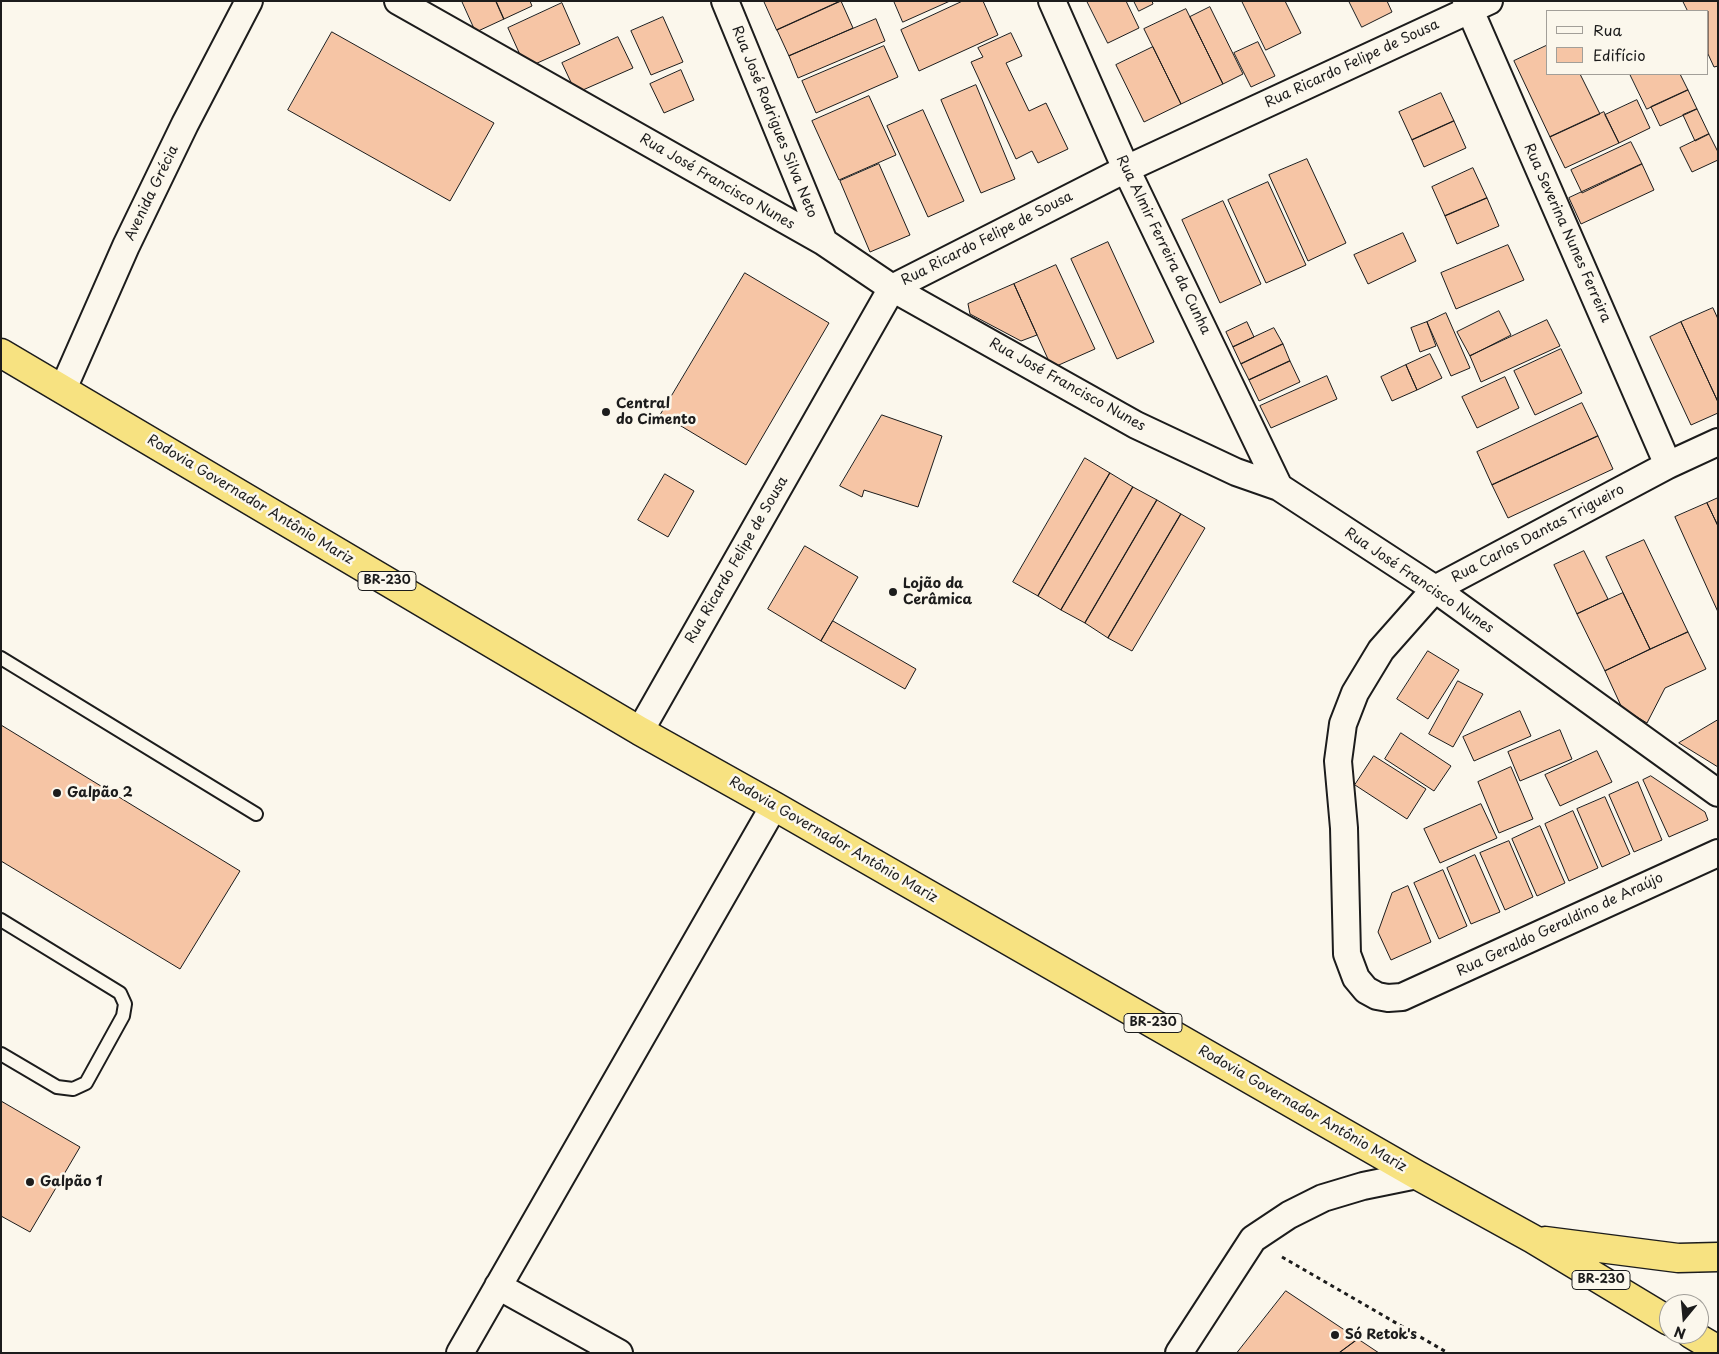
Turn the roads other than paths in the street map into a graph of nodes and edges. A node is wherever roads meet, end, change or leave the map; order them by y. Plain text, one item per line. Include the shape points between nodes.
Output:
1 (248, 1) edge
2 (398, 1) edge
3 (725, 1) edge
4 (1052, 1) edge
5 (1475, 4) edge
6 (1126, 169) junction
7 (824, 242) junction
8 (892, 288) junction
9 (1, 353) edge
10 (63, 389) junction
11 (1718, 442) edge
12 (1668, 465) junction
13 (1279, 487) junction
14 (1435, 589) junction
15 (1, 658) edge
16 (640, 731) junction
17 (1718, 793) edge
18 (774, 806) junction
19 (256, 814) dead end
20 (1718, 853) edge
21 (1, 920) edge
22 (1402, 997) joint
23 (1, 1054) edge
24 (1417, 1175) junction
25 (1533, 1239) junction
26 (1718, 1257) edge
27 (498, 1286) junction
28 (1659, 1315) edge
29 (460, 1353) edge
30 (619, 1353) edge
31 (1178, 1353) edge

1 - 10 street, Avenida Grécia via 126,246
2 - 7 street, Rua José Francisco Nunes
3 - 7 street, Rua José Rodrigues Silva Neto
4 - 6 street, Rua Almir Ferreira da Cunha
5 - 6 street, Rua Ricardo Felipe de Sousa
5 - 12 street, Rua Severina Nunes Ferreira
6 - 8 street, Rua Ricardo Felipe de Sousa
6 - 13 street, Rua Almir Ferreira da Cunha
7 - 8 street, Rua José Francisco Nunes
8 - 13 street, Rua José Francisco Nunes via 1136,425 1236,472
8 - 16 street, Rua Ricardo Felipe de Sousa
9 - 10 highway, Rodovia Governador Antônio Mariz / BR-230
10 - 16 highway, Rodovia Governador Antônio Mariz / BR-230
11 - 12 street, Rua Carlos Dantas Trigueiro
12 - 14 street, Rua Carlos Dantas Trigueiro
13 - 14 street, Rua José Francisco Nunes
14 - 17 street, Rua José Francisco Nunes
14 - 22 street, Rua Carlos Dantas Trigueiro via 1381,650 1355,693 1343,724 1338,761 1344,828 1347,954 1356,978 1366,990 1377,996
15 - 19 lane
16 - 18 highway, Rodovia Governador Antônio Mariz / BR-230
18 - 24 highway, Rodovia Governador Antônio Mariz / BR-230
18 - 27 street
20 - 22 street, Rua Geraldo Geraldino de Araújo
21 - 23 lane via 120,993 125,1004 123,1016 86,1082 73,1089 57,1087
24 - 25 highway, Rodovia Governador Antônio Mariz / BR-230
24 - 31 street via 1323,1198 1289,1215 1253,1239
25 - 26 highway via 1678,1258
25 - 28 highway, Rodovia Governador Antônio Mariz / BR-230
27 - 29 street
27 - 30 street

